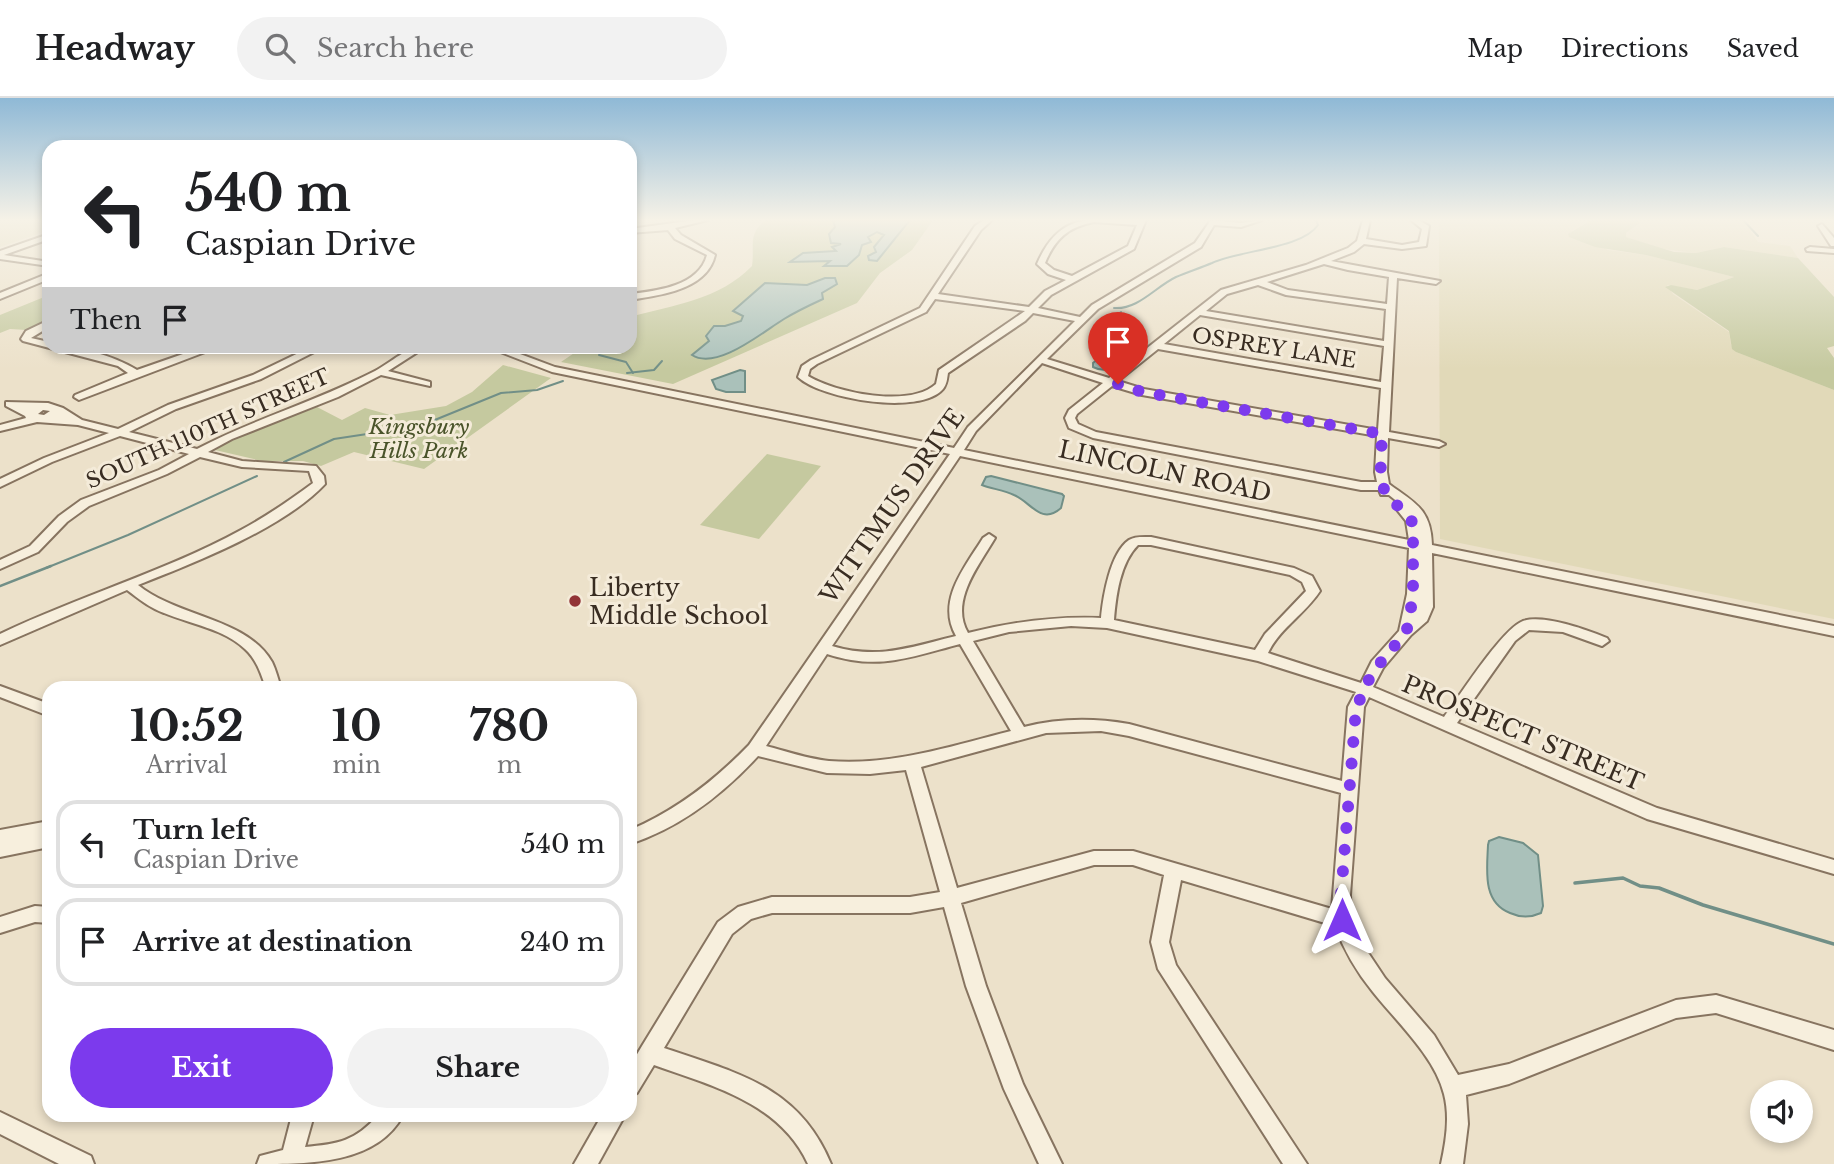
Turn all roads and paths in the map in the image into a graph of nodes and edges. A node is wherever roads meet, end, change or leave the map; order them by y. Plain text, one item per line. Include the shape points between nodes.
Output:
1 (705, 270) edge
2 (951, 270) edge
3 (1048, 270) edge
4 (1090, 270) edge
5 (1156, 270) edge
6 (1296, 270) edge
7 (1359, 270) edge
8 (1394, 275) junction
9 (42, 279) edge
10 (1073, 279) junction
11 (1436, 281) dead end
12 (1258, 282) junction
13 (0, 287) edge
14 (15, 290) junction
15 (637, 295) edge
16 (0, 296) edge
17 (934, 296) junction
18 (1390, 307) junction
19 (1030, 309) junction
20 (1197, 312) junction
21 (1083, 320) junction
22 (42, 326) edge
23 (1388, 344) junction
24 (42, 345) edge
25 (1157, 346) junction
26 (80, 354) edge
27 (194, 354) edge
28 (305, 354) edge
29 (410, 354) edge
30 (511, 354) edge
31 (1041, 360) junction
32 (380, 372) junction
33 (136, 374) junction
34 (1111, 382) junction
35 (426, 383) dead end
36 (1385, 386) junction
37 (5, 403) edge
38 (54, 408) junction
39 (33, 417) junction
40 (78, 422) junction
41 (0, 428) edge
42 (120, 432) junction
43 (1382, 434) junction
44 (1439, 444) dead end
45 (199, 452) junction
46 (956, 452) junction
47 (0, 483) edge
48 (1385, 486) junction
49 (989, 538) dead end
50 (1420, 546) junction
51 (0, 565) edge
52 (128, 584) junction
53 (1107, 623) junction
54 (1834, 631) edge
55 (964, 638) junction
56 (0, 640) edge
57 (1602, 641) dead end
58 (823, 648) junction
59 (1260, 656) junction
60 (271, 681) edge
61 (1364, 689) junction
62 (0, 691) edge
63 (42, 707) edge
64 (1447, 725) junction
65 (1020, 733) junction
66 (755, 750) junction
67 (912, 763) junction
68 (1349, 789) junction
69 (42, 829) edge
70 (637, 833) edge
71 (0, 837) edge
72 (42, 841) edge
73 (0, 850) edge
74 (1834, 867) edge
75 (1174, 869) junction
76 (950, 898) junction
77 (42, 914) edge
78 (1342, 920) junction
79 (0, 925) edge
80 (1834, 1040) edge
81 (649, 1054) junction
82 (637, 1074) edge
83 (1453, 1087) junction
84 (301, 1122) edge
85 (386, 1122) edge
86 (610, 1122) edge
87 (0, 1123) edge
88 (291, 1160) junction
89 (83, 1164) edge
90 (268, 1164) edge
91 (585, 1164) edge
92 (820, 1164) edge
93 (1051, 1164) edge
94 (1296, 1164) edge
95 (1452, 1164) edge

1 - 15 street via 679,286
2 - 17 street
3 - 10 street
4 - 10 street
5 - 21 street, WITTMUS DRIVE
6 - 12 street
7 - 8 street
8 - 11 street
8 - 18 street
9 - 14 street
10 - 19 street
12 - 18 street via 1286,292
12 - 20 street via 1224,292
13 - 14 street
14 - 16 street
17 - 19 street
17 - 19 street via 918,314 814,362 805,368 803,377 818,385 908,400 937,390 943,372
18 - 23 street
19 - 21 street
20 - 23 street
20 - 25 street
21 - 31 street, WITTMUS DRIVE
22 - 24 street via 26,338
23 - 36 street
25 - 34 street
25 - 36 street, OSPREY LANE
26 - 33 street via 123,365
27 - 33 street
28 - 42 street
29 - 32 street, SOUTH 110TH STREET
30 - 46 street, LINCOLN ROAD via 552,369
31 - 34 street
31 - 46 street, WITTMUS DRIVE via 990,408
32 - 35 street
32 - 45 street, SOUTH 110TH STREET
33 - 38 street
34 - 43 street via 1142,392
34 - 48 street via 1073,412 1073,426 1107,438 1361,486
36 - 43 street
37 - 38 street
37 - 39 street
38 - 39 street
38 - 40 street
39 - 40 street
39 - 41 street
40 - 42 street
42 - 45 street
42 - 47 street
43 - 44 street
43 - 48 street
45 - 51 street, SOUTH 110TH STREET via 163,472 85,503 44,541
45 - 52 street via 255,466 312,468 319,484 248,530
46 - 50 street, LINCOLN ROAD
46 - 58 street, WITTMUS DRIVE
48 - 50 street via 1385,493 1410,519
49 - 55 street via 955,598 953,612
50 - 54 street, LINCOLN ROAD
50 - 61 street via 1426,612 1377,665
52 - 56 street
52 - 60 street via 155,606 242,638 262,657
53 - 55 street, PROSPECT STREET via 1038,622
53 - 59 street, PROSPECT STREET
53 - 59 street via 1110,594 1126,549 1135,541 1294,572 1312,586 1311,596 1269,636
55 - 58 street, PROSPECT STREET via 873,659
55 - 65 street
57 - 64 street via 1564,626 1525,625 1510,638
58 - 66 street, WITTMUS DRIVE
59 - 61 street, PROSPECT STREET
61 - 64 street, PROSPECT STREET
61 - 68 street via 1356,708
62 - 63 street
64 - 74 street, PROSPECT STREET via 1653,814
65 - 67 street
65 - 68 street via 1101,725
66 - 67 street via 827,767
66 - 70 street, WITTMUS DRIVE via 700,802
67 - 76 street
68 - 78 street
69 - 71 street
72 - 73 street
75 - 76 street via 1133,858 1094,859
75 - 78 street
75 - 94 street via 1160,942 1168,968
76 - 81 street via 910,905 772,905 745,913 724,928 710,948
76 - 93 street via 976,986 1015,1089
77 - 79 street
78 - 83 street via 1356,953 1421,1035
80 - 83 street via 1716,1004 1676,1009 1509,1074
81 - 82 street
81 - 92 street via 746,1088 769,1102 789,1116
83 - 95 street via 1457,1125
84 - 88 street
85 - 88 street via 365,1146
86 - 91 street
87 - 89 street
88 - 90 street

